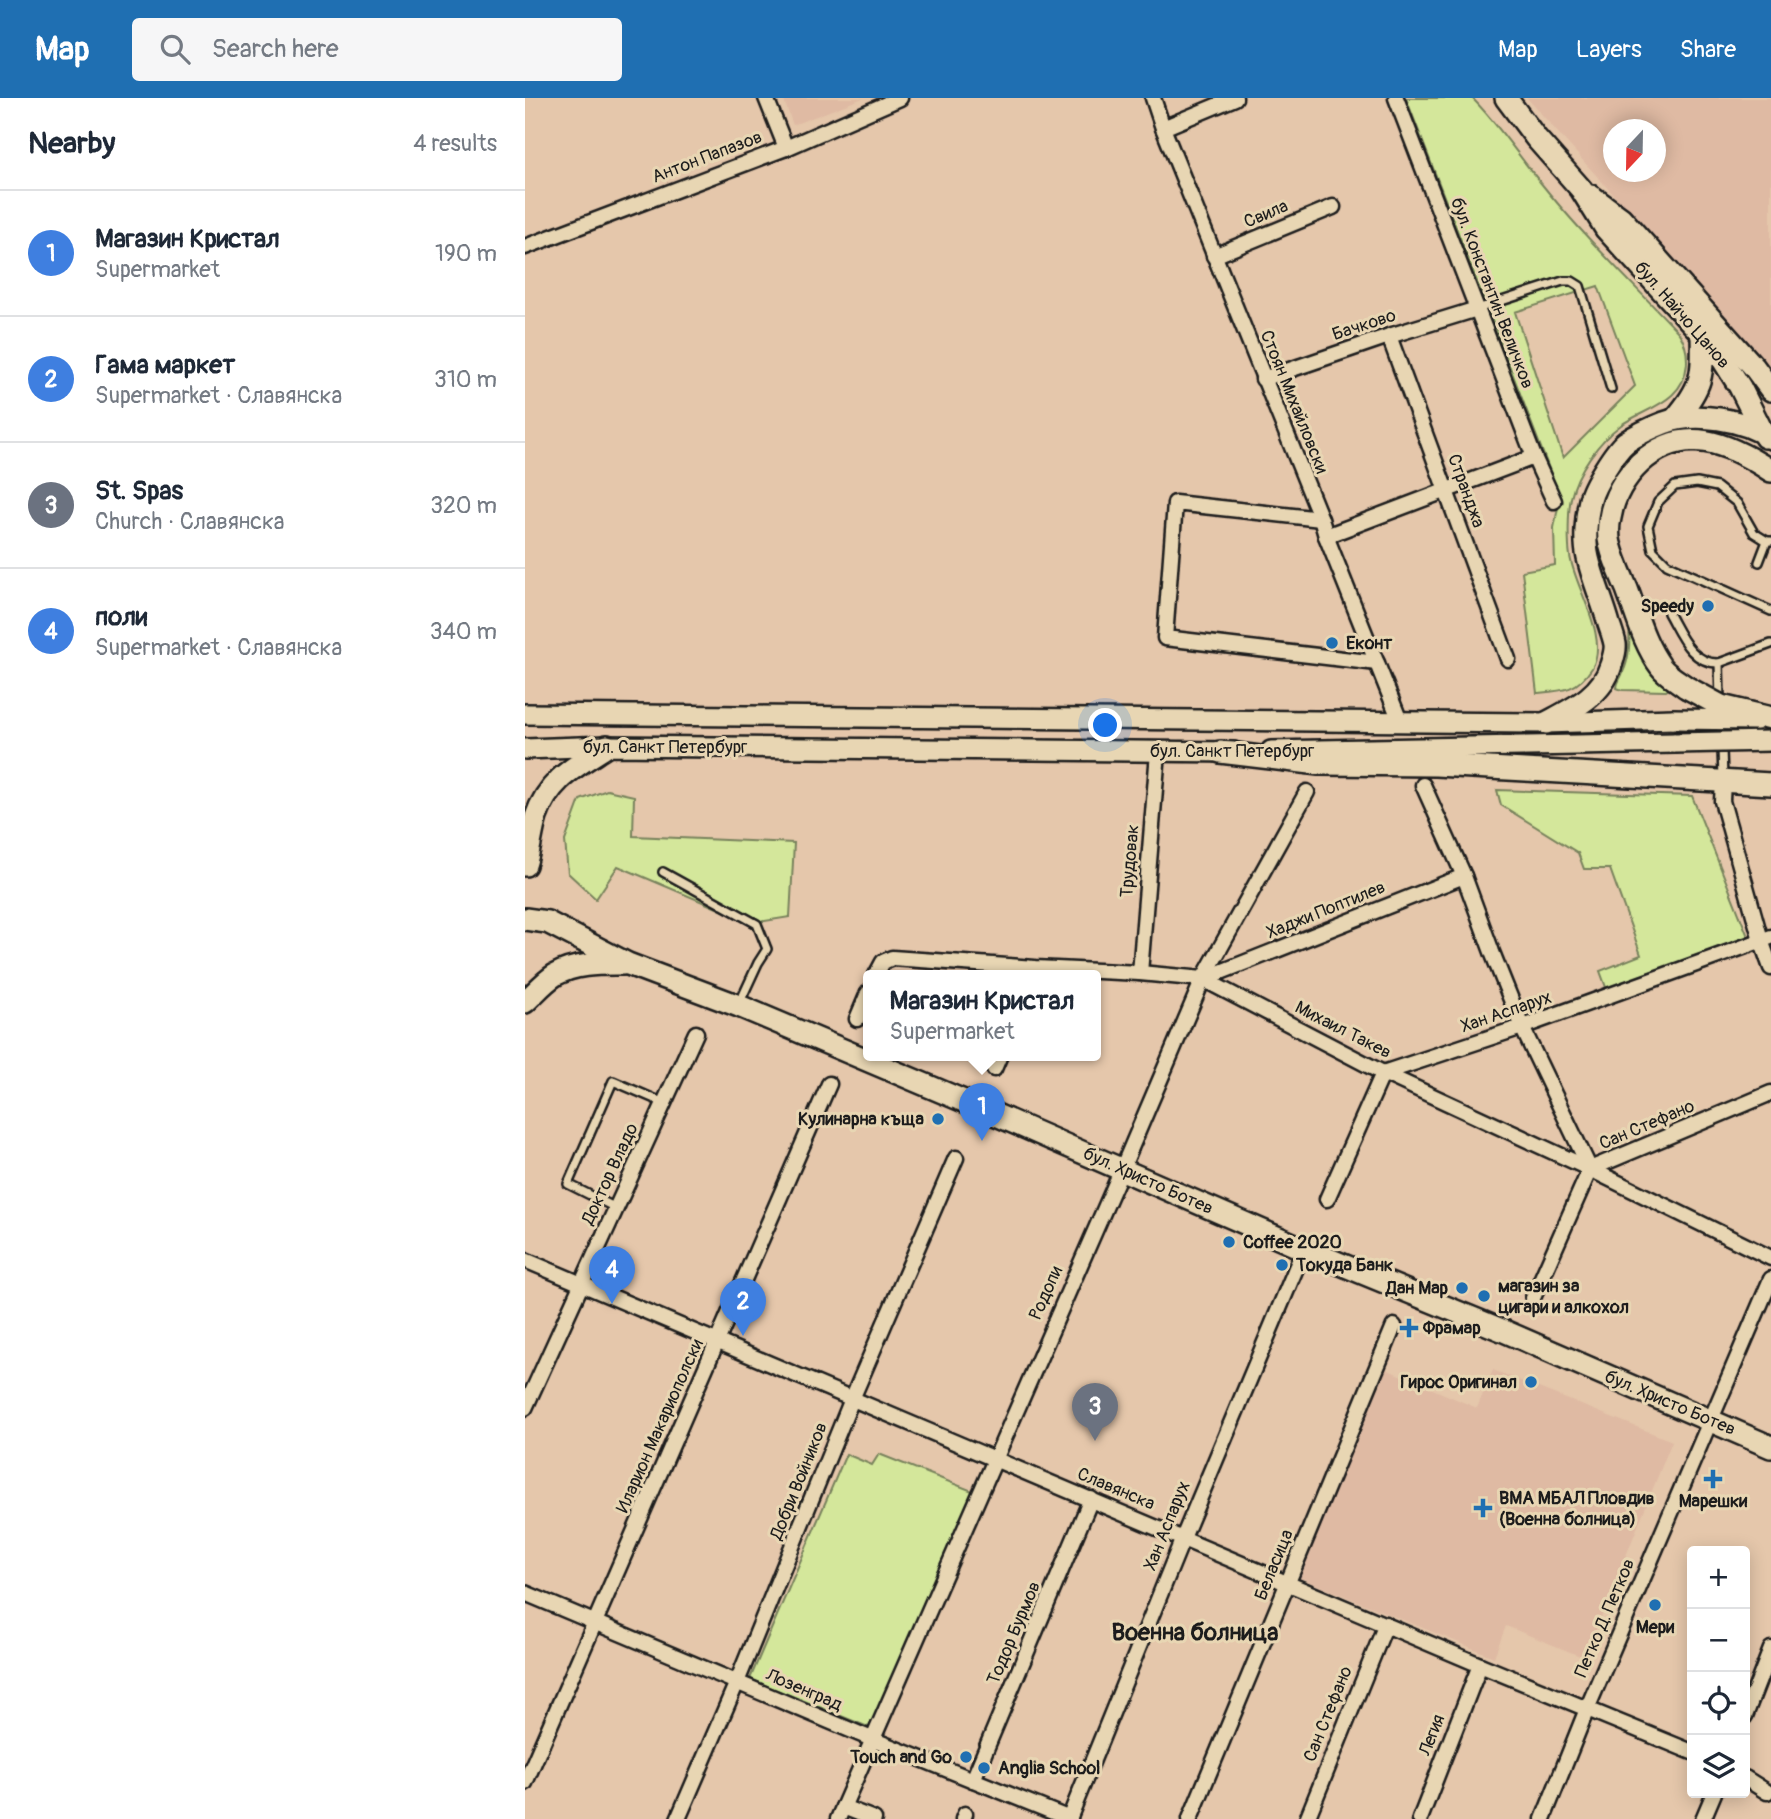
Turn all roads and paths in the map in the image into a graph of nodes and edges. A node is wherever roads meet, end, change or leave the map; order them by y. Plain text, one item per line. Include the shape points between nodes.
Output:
1 (766, 98) edge
2 (900, 98) edge
3 (1153, 98) edge
4 (1235, 98) edge
5 (1396, 98) edge
6 (1506, 98) edge
7 (1163, 128) junction
8 (786, 148) junction
9 (1581, 188) junction
10 (1333, 207) dead end
11 (525, 247) edge
12 (1214, 256) junction
13 (1477, 309) junction
14 (1702, 334) junction
15 (1389, 336) junction
16 (1263, 379) junction
17 (1611, 389) dead end
18 (1771, 390) edge
19 (1675, 419) junction
20 (1768, 440) edge
21 (1534, 457) junction
22 (1771, 471) edge
23 (1446, 491) junction
24 (1554, 501) dead end
25 (1321, 519) junction
26 (1326, 536) junction
27 (1769, 541) edge
28 (1759, 562) dead end
29 (1749, 589) dead end
30 (1745, 599) junction
31 (1771, 611) edge
32 (1668, 613) dead end
33 (1771, 644) edge
34 (1508, 659) dead end
35 (1377, 663) junction
36 (1719, 663) junction
37 (525, 714) edge
38 (1771, 719) edge
39 (1400, 721) junction
40 (1546, 723) junction
41 (1771, 741) edge
42 (607, 746) junction
43 (525, 749) edge
44 (1157, 752) junction
45 (1220, 752) junction
46 (1723, 780) junction
47 (1771, 784) edge
48 (1423, 785) dead end
49 (1307, 792) dead end
50 (525, 865) edge
51 (663, 872) dead end
52 (1464, 876) junction
53 (525, 919) edge
54 (1766, 939) edge
55 (628, 964) junction
56 (1771, 968) edge
57 (879, 970) edge
58 (1023, 970) edge
59 (1101, 972) edge
60 (1140, 973) junction
61 (1203, 979) junction
62 (525, 1002) edge
63 (863, 1005) edge
64 (739, 1006) junction
65 (857, 1019) dead end
66 (1523, 1027) junction
67 (696, 1033) dead end
68 (863, 1059) edge
69 (868, 1061) edge
70 (1383, 1073) junction
71 (829, 1084) dead end
72 (1771, 1093) edge
73 (664, 1103) junction
74 (956, 1158) dead end
75 (1122, 1169) junction
76 (1590, 1169) junction
77 (1327, 1199) dead end
78 (616, 1208) junction
79 (1304, 1249) junction
80 (1771, 1258) edge
81 (525, 1260) edge
82 (1771, 1279) edge
83 (581, 1284) junction
84 (1534, 1298) dead end
85 (1394, 1326) dead end
86 (718, 1342) junction
87 (852, 1399) junction
88 (525, 1408) edge
89 (1711, 1421) junction
90 (1771, 1447) edge
91 (995, 1459) junction
92 (1091, 1499) junction
93 (1183, 1538) junction
94 (1287, 1583) junction
95 (525, 1592) edge
96 (595, 1622) junction
97 (1386, 1624) junction
98 (1771, 1649) edge
99 (1480, 1665) junction
100 (737, 1682) junction
101 (1750, 1703) edge
102 (1587, 1709) junction
103 (874, 1740) junction
104 (1687, 1750) edge
105 (973, 1780) junction
106 (1750, 1781) edge
107 (525, 1783) edge
108 (1770, 1794) edge
109 (1712, 1798) edge
110 (841, 1813) edge
111 (678, 1819) edge
112 (874, 1819) edge
113 (1069, 1819) edge
114 (1190, 1819) edge
115 (1307, 1819) edge
116 (1420, 1819) edge
117 (1543, 1819) edge
118 (1703, 1819) edge

1 - 8 street
2 - 8 street, Антон Папазов
3 - 7 street, Стоян Михайловски
4 - 7 street
5 - 13 street, бул. Константин Величков
6 - 9 main road, бул. Найчо Цанов
7 - 12 street, Стоян Михайловски
8 - 11 street, Антон Папазов
9 - 14 main road, бул. Найчо Цанов via 1606,229
9 - 18 main road, бул. Найчо Цанов via 1621,218
10 - 12 street, Свила
12 - 16 street, Стоян Михайловски
13 - 15 street, Бачково
13 - 17 lane via 1572,281 1580,286
13 - 21 street, бул. Константин Величков
14 - 19 main road via 1699,383 1692,400
14 - 20 main road, бул. Найчо Цанов via 1740,387
15 - 16 street, Бачково
15 - 23 street, Странджа
16 - 25 street, Стоян Михайловски
19 - 20 main road via 1727,421
19 - 40 main road via 1624,444 1590,498 1587,556 1616,646 1611,668 1598,690
21 - 23 street
21 - 24 street, бул. Константин Величков
22 - 38 main road, bridge via 1730,447 1683,441 1663,447 1629,473 1609,519 1609,542 1647,646 1663,670 1721,706
23 - 26 street
23 - 34 street, Странджа
25 - 26 street, Стоян Михайловски
25 - 35 street via 1175,503 1165,638
26 - 35 street, Стоян Михайловски
27 - 28 lane
27 - 30 lane via 1754,533 1737,503 1717,487 1697,483 1675,486 1658,502 1648,526 1653,550 1667,564
29 - 30 lane
30 - 31 lane
32 - 36 lane via 1691,653 1710,664
33 - 36 lane
35 - 39 street, Стоян Михайловски
36 - 46 lane
37 - 39 main road, бул. Санкт Петербург
38 - 40 main road, бул. Санкт Петербург, bridge
39 - 40 main road, бул. Санкт Петербург
41 - 45 main road, бул. Санкт Петербург, bridge
42 - 43 main road, бул. Санкт Петербург
42 - 44 main road, бул. Санкт Петербург
42 - 50 main road via 554,783 544,797
44 - 45 main road, бул. Санкт Петербург
44 - 60 street, Трудовак
45 - 46 main road via 1319,764
46 - 47 main road
46 - 54 street via 1722,801
48 - 52 street
49 - 61 street, Родопи
51 - 64 lane via 757,924 767,949
52 - 61 street, Хаджи Поптилев
52 - 66 street
53 - 55 main road, бул. Христо Ботев via 547,922
54 - 56 street
54 - 66 street, Хан Аспарух
55 - 62 main road via 587,964 566,971
55 - 64 main road, бул. Христо Ботев
57 - 58 street, Михаил Такев via 892,958
59 - 60 street, Михаил Такев
60 - 61 street, Михаил Такев
61 - 70 street, Михаил Такев
61 - 75 street, Родопи
63 - 65 street
64 - 68 main road, бул. Христо Ботев
66 - 70 street, Хан Аспарух
66 - 76 street
67 - 73 street, Доктор Владо
69 - 75 main road, бул. Христо Ботев
70 - 76 street, Михаил Такев
70 - 77 street
71 - 86 street, Иларион Макариополски
72 - 76 street, Сан Стефано
73 - 78 street, Доктор Владо
73 - 78 lane via 613,1081 568,1184
74 - 87 street, Добри Войников
75 - 79 main road, бул. Христо Ботев
75 - 91 street, Родопи
76 - 80 street, Михаил Такев
76 - 84 street, Сан Стефано
78 - 83 street, Доктор Владо
79 - 89 main road, бул. Христо Ботев
79 - 93 street, Хан Аспарух
81 - 83 street, Славянска
82 - 89 street, Петко Д. Петков
83 - 86 street, Славянска
83 - 88 street, Доктор Владо
85 - 94 street, Беласица
86 - 87 street, Славянска
86 - 96 street, Иларион Макариополски
87 - 91 street, Славянска
87 - 100 street, Добри Войников
89 - 90 main road, бул. Христо Ботев
89 - 102 street, Петко Д. Петков
91 - 92 street, Славянска
91 - 103 street, Родопи
92 - 93 street, Славянска
92 - 105 street, Тодор Бурмов
93 - 94 street, Славянска
93 - 113 street, Хан Аспарух
94 - 97 street, Славянска
94 - 114 street, Беласица
95 - 96 street, Лозенград
96 - 100 street, Лозенград
96 - 107 street, Иларион Макариополски
97 - 99 street, Славянска
97 - 115 street, Сан Стефано
98 - 101 street
99 - 102 street, Славянска
99 - 116 street, Легия
100 - 103 street, Лозенград
100 - 111 street, Добри Войников
102 - 104 street, Славянска
102 - 117 street, Петко Д. Петков
103 - 105 street, Лозенград
103 - 110 street, Родопи
105 - 113 street, Лозенград
106 - 108 street
109 - 118 street
110 - 112 street

